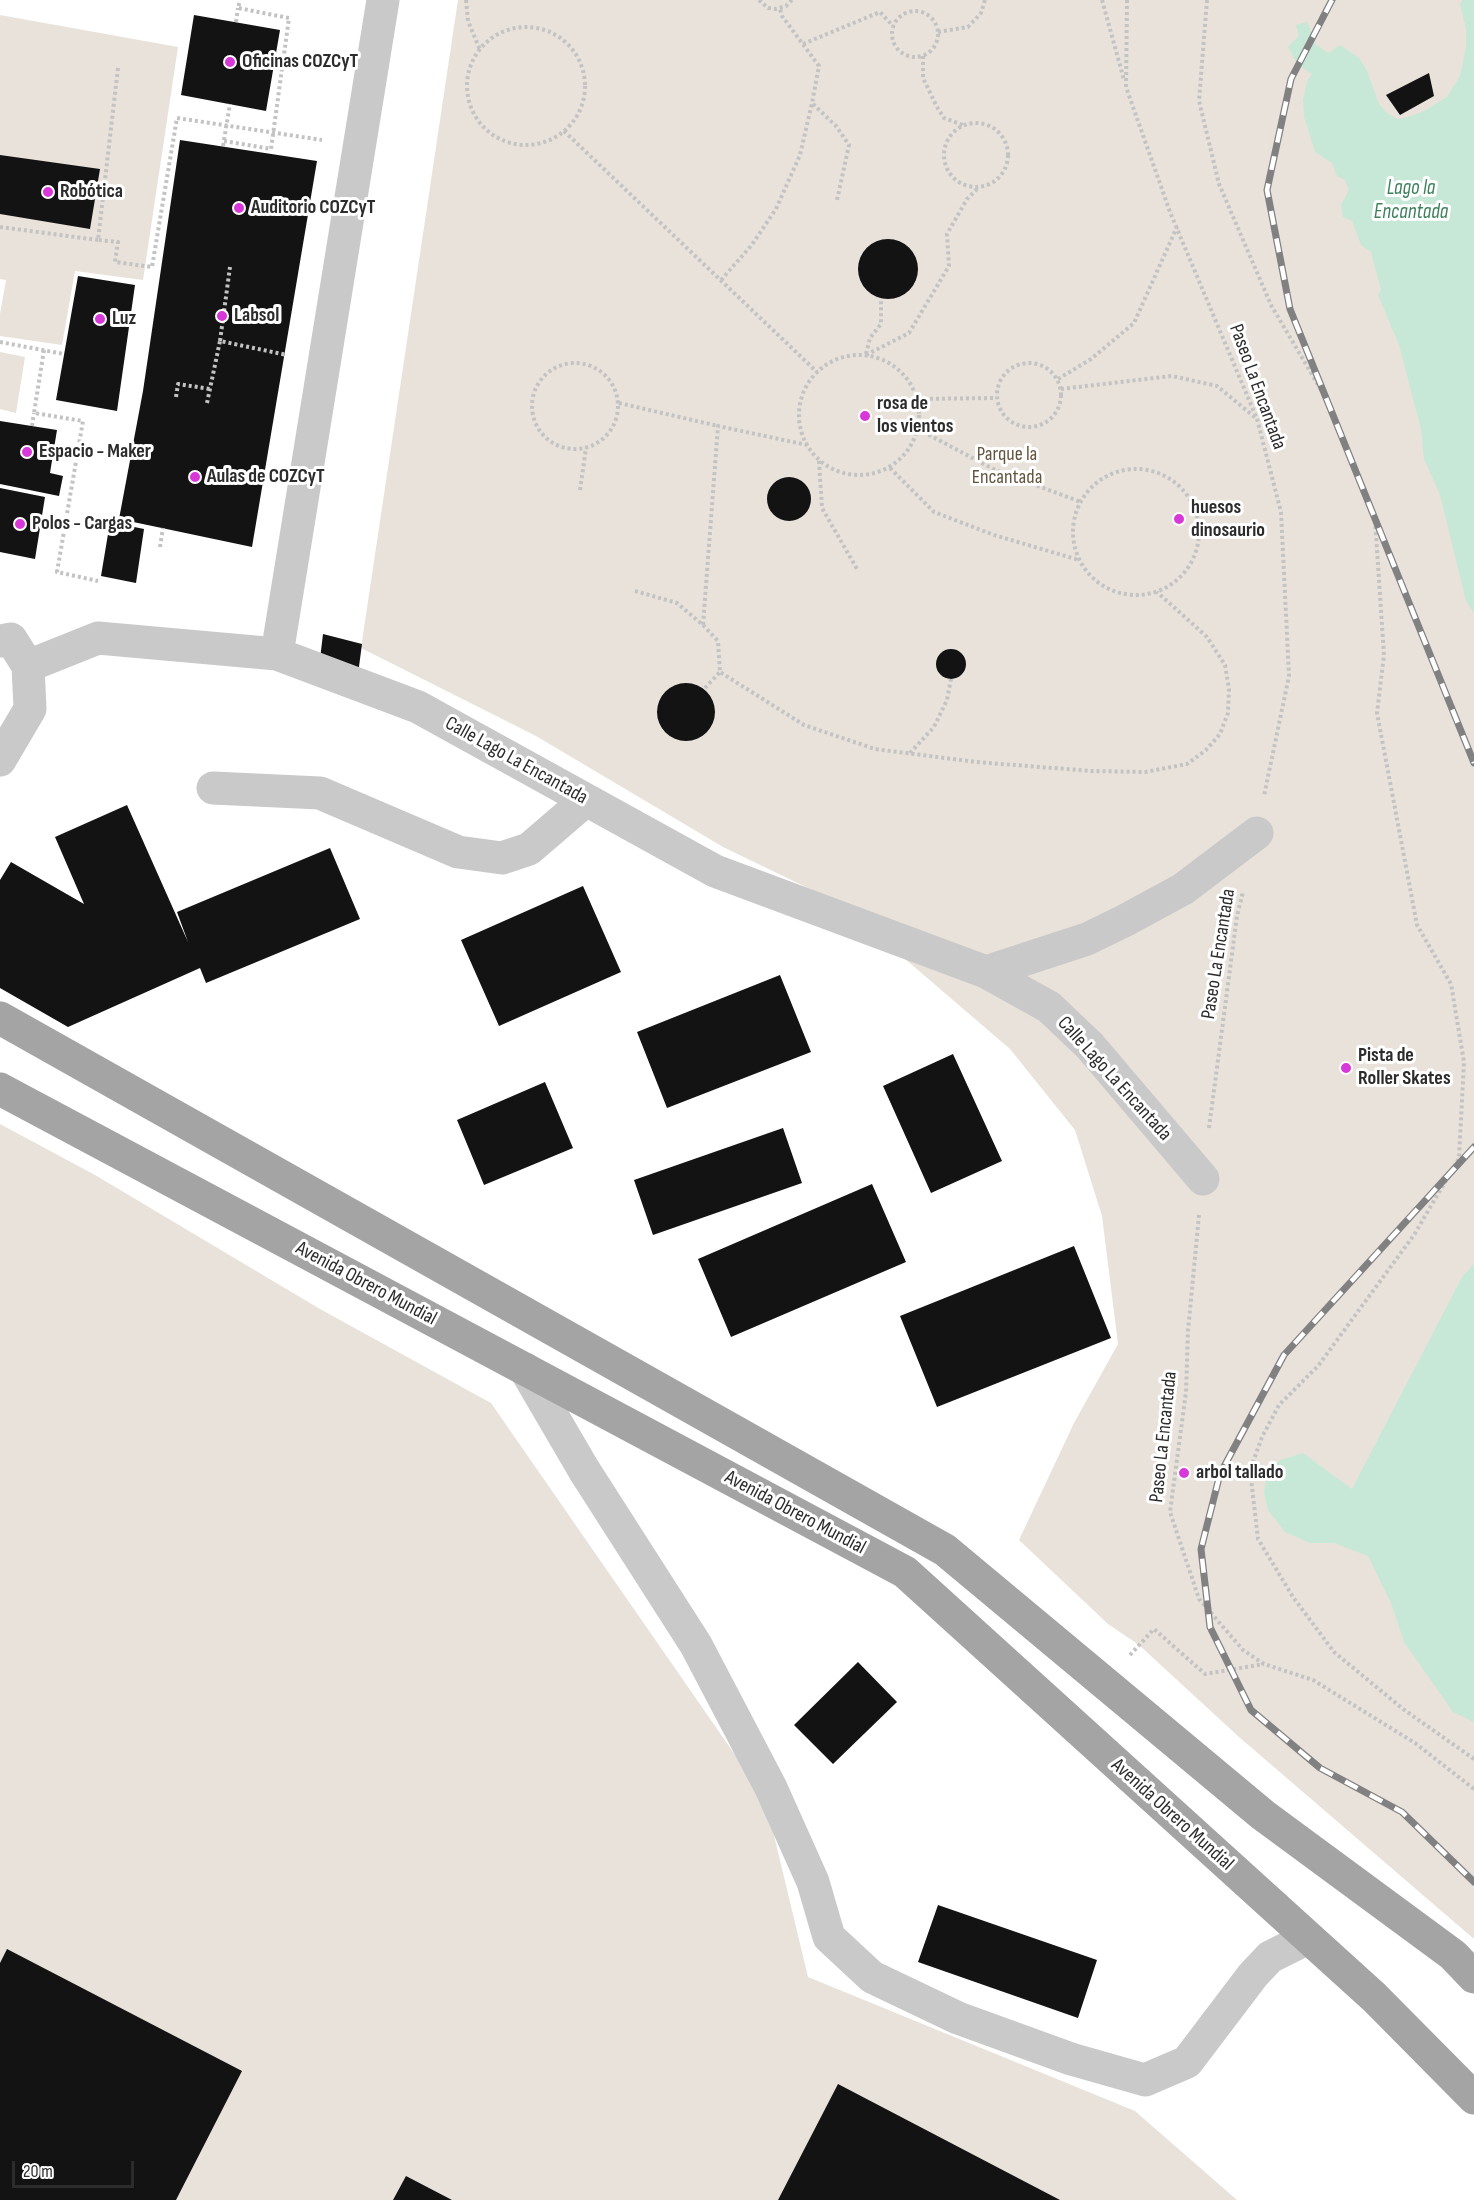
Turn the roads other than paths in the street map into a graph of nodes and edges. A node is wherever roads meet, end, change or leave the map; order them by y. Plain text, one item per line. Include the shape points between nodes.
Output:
1 (383, 0) edge
2 (0, 642) edge
3 (278, 649) junction
4 (28, 666) junction
5 (0, 760) edge
6 (213, 788) dead end
7 (586, 800) junction
8 (1257, 833) road end
9 (986, 972) junction
10 (0, 1018) edge
11 (0, 1089) edge
12 (1203, 1179) road end
13 (525, 1369) junction
14 (1308, 1938) junction
15 (1474, 1977) edge
16 (1474, 2098) edge

1 - 3 street
2 - 4 street via 11,639
3 - 4 street, Calle Lago La Encantada via 98,638
3 - 7 street, Calle Lago La Encantada via 418,707
4 - 5 street via 30,709
6 - 7 street via 320,792 458,852 502,858 529,849
7 - 9 street, Calle Lago La Encantada via 715,871
8 - 9 street via 1183,889 1124,921 1088,939
9 - 12 street, Calle Lago La Encantada via 1048,1007 1082,1038
10 - 15 main road, Avenida Obrero Mundial via 945,1550 1263,1815 1453,1955
11 - 13 main road, Avenida Obrero Mundial
13 - 14 main road, Avenida Obrero Mundial via 905,1572
13 - 14 street via 584,1470 696,1645 771,1788 813,1882 829,1937 872,1977 958,2018 1071,2060 1145,2080 1187,2062 1253,1974 1270,1957
14 - 16 main road, Avenida Obrero Mundial via 1374,1997

